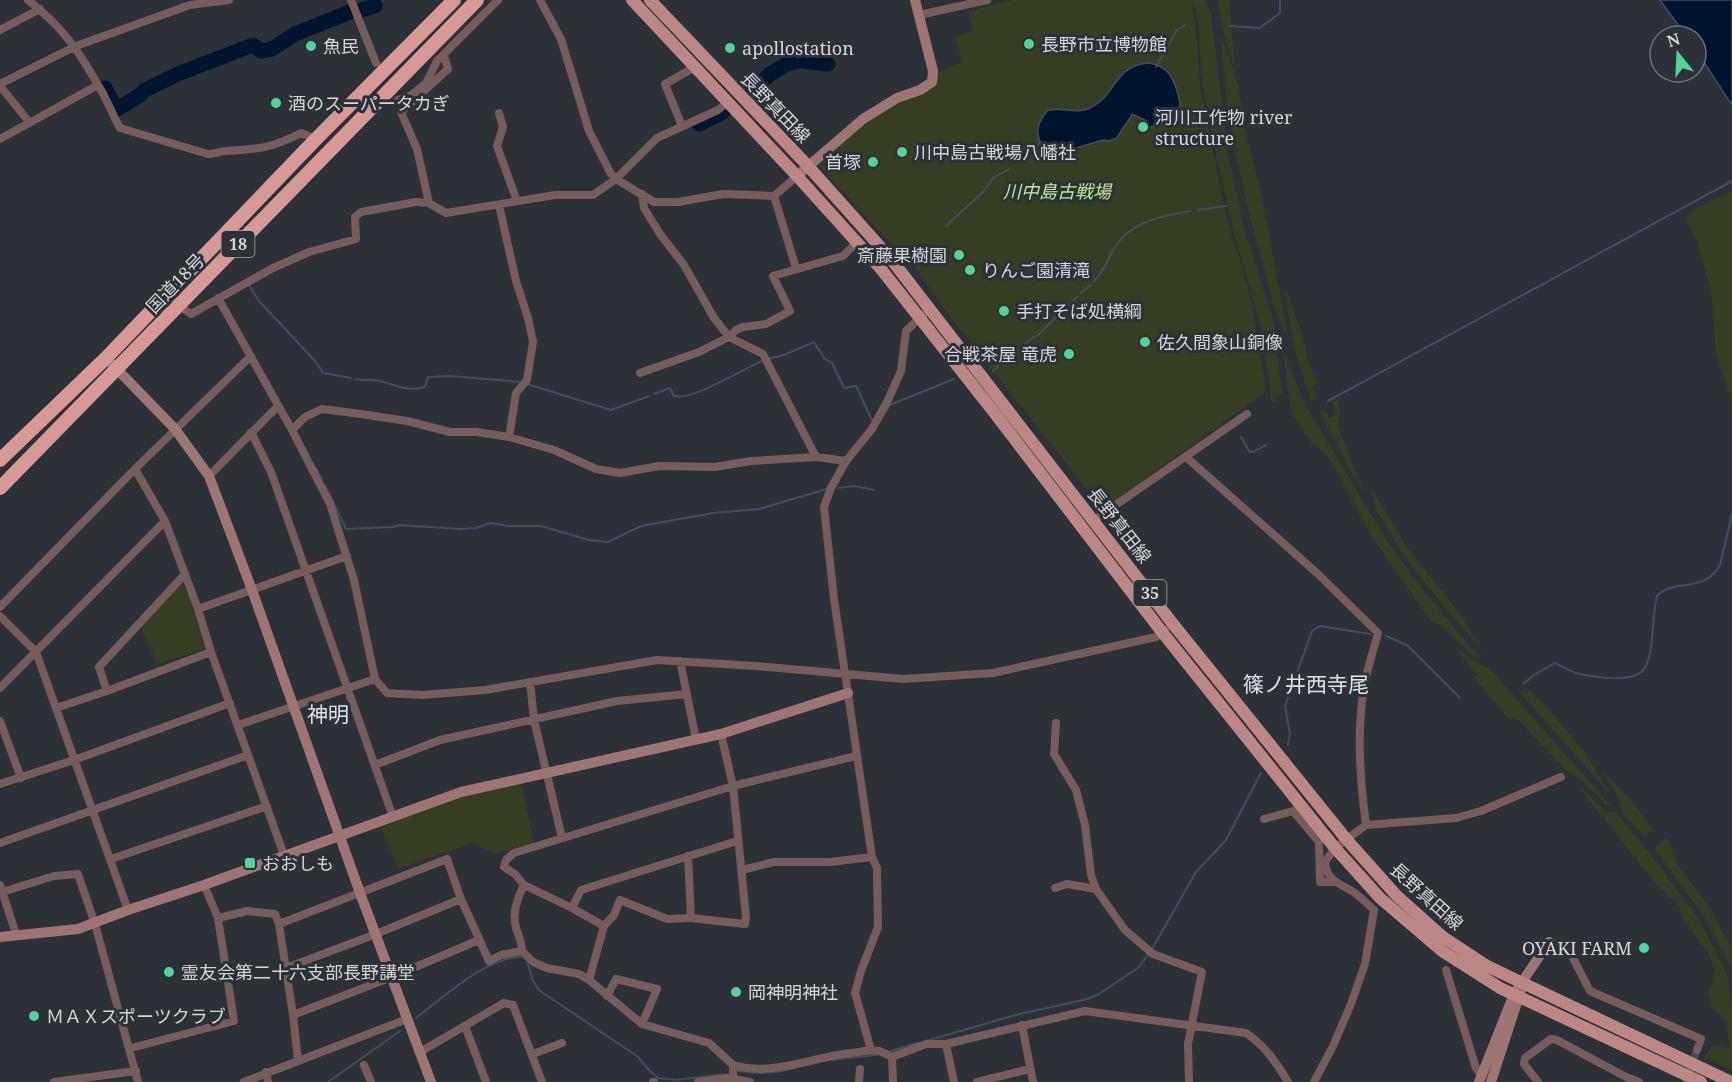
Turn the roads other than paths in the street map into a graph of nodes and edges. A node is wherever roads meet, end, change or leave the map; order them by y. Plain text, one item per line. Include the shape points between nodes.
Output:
1 (28, 0) edge
2 (230, 0) edge
3 (351, 0) edge
4 (454, 0) edge
5 (477, 0) edge
6 (498, 0) edge
7 (540, 0) edge
8 (632, 0) edge
9 (650, 0) edge
10 (915, 0) edge
11 (987, 0) edge
12 (40, 9) junction
13 (919, 15) junction
14 (0, 30) edge
15 (76, 46) junction
16 (444, 56) junction
17 (376, 63) dead end
18 (695, 67) junction
19 (0, 85) edge
20 (98, 85) junction
21 (398, 100) dead end
22 (728, 102) junction
23 (499, 113) dead end
24 (30, 123) junction
25 (682, 126) junction
26 (0, 139) edge
27 (316, 139) junction
28 (808, 166) junction
29 (797, 176) junction
30 (616, 179) junction
31 (642, 194) junction
32 (774, 196) junction
33 (517, 201) junction
34 (429, 203) junction
35 (499, 205) junction
36 (857, 242) junction
37 (796, 268) junction
38 (218, 298) junction
39 (178, 305) junction
40 (931, 309) junction
41 (920, 318) junction
42 (729, 337) junction
43 (251, 356) junction
44 (106, 358) junction
45 (116, 369) junction
46 (639, 373) dead end
47 (278, 406) junction
48 (1247, 414) dead end
49 (175, 429) junction
50 (292, 430) junction
51 (251, 432) junction
52 (508, 437) junction
53 (1186, 457) junction
54 (816, 458) junction
55 (0, 460) edge
56 (846, 461) junction
57 (135, 469) junction
58 (209, 476) junction
59 (0, 489) edge
60 (1094, 520) junction
61 (165, 521) junction
62 (347, 556) junction
63 (306, 571) junction
64 (185, 574) junction
65 (252, 590) junction
66 (0, 608) edge
67 (198, 609) junction
68 (0, 616) edge
69 (1173, 624) junction
70 (1162, 632) junction
71 (36, 652) junction
72 (211, 652) junction
73 (680, 661) junction
74 (845, 674) junction
75 (375, 679) junction
76 (530, 682) junction
77 (348, 687) junction
78 (0, 688) edge
79 (107, 691) junction
80 (848, 693) junction
81 (687, 694) junction
82 (230, 703) junction
83 (293, 707) junction
84 (56, 708) junction
85 (534, 720) junction
86 (0, 721) edge
87 (1056, 723) dead end
88 (238, 725) junction
89 (722, 734) junction
90 (696, 739) junction
91 (248, 754) junction
92 (856, 756) junction
93 (74, 760) junction
94 (375, 765) junction
95 (546, 773) junction
96 (1561, 777) dead end
97 (21, 778) junction
98 (0, 784) edge
99 (733, 786) junction
100 (267, 806) junction
101 (1297, 808) junction
102 (93, 810) junction
103 (393, 818) junction
104 (1264, 819) dead end
105 (1366, 825) junction
106 (339, 837) junction
107 (562, 838) junction
108 (1323, 839) junction
109 (1347, 840) junction
110 (737, 841) junction
111 (0, 843) edge
112 (1335, 848) junction
113 (284, 855) junction
114 (688, 856) junction
115 (872, 856) junction
116 (111, 859) junction
117 (1322, 865) junction
118 (742, 870) junction
119 (204, 885) junction
120 (524, 885) junction
121 (1055, 888) dead end
122 (1, 889) edge
123 (1096, 889) junction
124 (360, 893) junction
125 (461, 899) junction
126 (572, 908) junction
127 (128, 910) junction
128 (218, 918) junction
129 (691, 918) junction
130 (95, 924) junction
131 (279, 924) junction
132 (604, 926) junction
133 (16, 934) junction
134 (376, 934) junction
135 (0, 936) edge
136 (479, 940) junction
137 (1549, 942) joint
138 (522, 951) junction
139 (286, 968) junction
140 (1446, 970) dead end
141 (392, 977) junction
142 (589, 980) junction
143 (1522, 984) junction
144 (607, 996) junction
145 (1516, 996) junction
146 (293, 1015) junction
147 (407, 1018) junction
148 (642, 1024) junction
149 (1022, 1025) junction
150 (465, 1026) junction
151 (1192, 1026) junction
152 (562, 1042) dead end
153 (946, 1044) junction
154 (130, 1048) junction
155 (871, 1050) junction
156 (1697, 1050) dead end
157 (420, 1052) junction
158 (532, 1054) junction
159 (892, 1057) junction
160 (298, 1060) junction
161 (364, 1065) dead end
162 (733, 1065) junction
163 (860, 1069) dead end
164 (1030, 1069) junction
165 (136, 1071) junction
166 (266, 1072) junction
167 (1484, 1080) edge
168 (733, 1081) edge
169 (54, 1082) edge
170 (138, 1082) edge
171 (244, 1082) edge
172 (268, 1082) edge
173 (371, 1082) edge
174 (431, 1082) edge
175 (486, 1082) edge
176 (543, 1082) edge
177 (698, 1082) edge
178 (750, 1082) edge
179 (859, 1082) edge
180 (893, 1082) edge
181 (954, 1082) edge
182 (977, 1082) edge
183 (1033, 1082) edge
184 (1189, 1082) edge
185 (1288, 1082) edge
186 (1314, 1082) edge
187 (1538, 1082) edge
188 (1639, 1082) edge
189 (1701, 1082) edge
190 (1731, 1082) edge

1 - 12 street
2 - 15 street via 190,5
3 - 17 street
4 - 27 highway, 国道18号 / 18
5 - 39 highway, 国道18号 / 18
6 - 16 street
7 - 30 street via 561,39 589,131
8 - 18 main road, 長野真田線 / 35
9 - 28 main road, 長野真田線 / 35
10 - 13 street
11 - 13 street
12 - 14 street
12 - 15 street
13 - 28 street via 933,70 932,82 862,119
15 - 19 street
15 - 20 street
16 - 21 street via 437,61 426,83
16 - 34 street via 448,69 401,111 417,149
18 - 22 main road, 長野真田線 / 35
18 - 25 street via 665,84
19 - 24 street
20 - 24 street
20 - 27 street via 120,128 208,154 257,150 302,133
22 - 25 street
22 - 29 main road, 長野真田線 / 35
23 - 33 street via 503,127 497,146
24 - 26 street
25 - 30 street via 657,138
27 - 44 highway, 国道18号 / 18
28 - 29 street
28 - 40 main road, 長野真田線 / 35
29 - 32 street
29 - 36 main road, 長野真田線 / 35
30 - 31 street
30 - 33 street via 594,195 555,195
31 - 32 street via 654,202 723,194
31 - 42 street via 644,208
32 - 37 street
33 - 35 street
34 - 35 street via 446,213
34 - 38 street via 361,212 355,217 356,239 309,252
35 - 52 street via 533,342 527,380 516,393
36 - 37 street via 843,256
36 - 41 main road, 長野真田線 / 35
37 - 42 street via 773,276 790,311 766,324 743,327
38 - 39 street via 191,314
38 - 43 street
39 - 45 highway, 国道18号 / 18
40 - 41 street
40 - 60 main road, 長野真田線 / 35
41 - 56 street via 906,331 901,371 888,400 872,429
41 - 70 main road, 長野真田線 / 35
42 - 46 street
42 - 54 street via 763,354
43 - 47 street
43 - 49 street
44 - 45 street
44 - 55 highway, 国道18号 / 18
45 - 49 street
45 - 59 highway, 国道18号 / 18
47 - 50 street
47 - 51 street
48 - 53 street
49 - 57 street
49 - 58 street
50 - 52 street via 305,417 322,409 407,421 450,432
50 - 62 street via 330,504
51 - 58 street
51 - 63 street via 271,472
52 - 54 street via 554,450 596,469 621,473 659,466 715,467
53 - 60 street
53 - 105 street via 1378,633 1365,683 1360,734
54 - 56 street
56 - 74 street via 824,507
57 - 61 street
57 - 66 street
58 - 65 street
60 - 69 main road, 長野真田線 / 35
61 - 64 street
61 - 71 street
62 - 63 street
62 - 75 street
63 - 65 street
63 - 77 street
64 - 67 street
64 - 79 street via 99,667
65 - 67 street
65 - 83 street
67 - 72 street
68 - 71 street
69 - 70 street
69 - 109 main road, 長野真田線 / 35
70 - 74 street via 1156,637 993,673 903,679
70 - 101 main road, 長野真田線 / 35
71 - 78 street
71 - 84 street
72 - 79 street
72 - 82 street
73 - 74 street
73 - 76 street via 657,660
73 - 81 street
74 - 80 street
75 - 76 street via 387,693 422,695
75 - 77 street
76 - 85 street
77 - 83 street
77 - 94 street
79 - 84 street
80 - 89 street
80 - 92 street
81 - 85 street via 617,701
81 - 90 street
82 - 88 street
82 - 93 street
83 - 88 street
83 - 106 street
84 - 93 street
85 - 94 street via 440,740
85 - 95 street
86 - 97 street
87 - 123 street via 1054,754 1076,790
88 - 91 street
89 - 90 street
89 - 99 street
90 - 95 street
91 - 100 street
91 - 102 street
92 - 99 street
92 - 115 street
93 - 97 street
93 - 102 street
94 - 103 street
95 - 103 street via 461,792
95 - 107 street
96 - 105 street via 1456,818
97 - 98 street
99 - 107 street
99 - 110 street
100 - 113 street
100 - 116 street
101 - 104 street
101 - 108 main road, 長野真田線 / 35
102 - 111 street
102 - 116 street
103 - 106 street
105 - 109 street
106 - 113 street
106 - 124 street
107 - 120 street via 514,853 506,860 504,867
108 - 112 main road, 長野真田線 / 35
108 - 117 street
109 - 112 street
109 - 143 main road, 長野真田線 / 35 via 1419,918 1469,955
110 - 114 street
110 - 118 street
112 - 117 street
112 - 145 main road, 長野真田線 / 35 via 1419,934
113 - 119 street
114 - 126 street via 581,890
114 - 129 street
115 - 118 street via 830,862 774,862
115 - 155 street via 877,868 878,927 855,993
116 - 127 street
117 - 186 street via 1334,882 1354,892 1374,910 1365,964 1333,1046
118 - 129 street via 745,924
119 - 127 street
119 - 128 street
120 - 126 street
120 - 138 street via 515,910
121 - 123 street via 1067,884
122 - 130 street via 78,874
122 - 133 street
123 - 151 street via 1125,930 1151,952 1202,972
124 - 125 street via 447,859
124 - 131 street
124 - 134 street
125 - 134 street
125 - 136 street
126 - 132 street
127 - 130 street
128 - 131 street via 247,911 275,914
128 - 154 street via 234,1021
129 - 132 street via 667,919 620,900
130 - 133 street via 57,932
130 - 154 street
131 - 139 street
132 - 142 street
133 - 135 street
134 - 139 street
134 - 141 street
136 - 138 street via 489,960
136 - 141 street
137 - 143 street
137 - 156 street via 1570,954 1590,991 1701,1039
138 - 142 street via 533,962
139 - 146 street
140 - 167 street via 1476,1068
141 - 146 street
141 - 147 street
142 - 144 street
143 - 145 street
143 - 190 main road, 長野真田線 / 35
144 - 148 street
144 - 148 street via 616,979 657,989
145 - 167 street
145 - 189 main road, 長野真田線 / 35
146 - 160 street
147 - 157 street
147 - 160 street
148 - 162 street via 709,1043
149 - 151 street via 1085,1011
149 - 153 street
149 - 164 street
150 - 157 street
150 - 158 street via 504,1003 513,1005
150 - 175 street
151 - 184 street via 1188,1044
151 - 185 street via 1246,1033 1261,1043
152 - 158 street
153 - 159 street via 926,1044
153 - 181 street
154 - 165 street
155 - 159 street
155 - 162 street via 827,1055 777,1068
157 - 174 street
158 - 176 street
159 - 180 street
160 - 166 street
161 - 173 street
162 - 168 street
163 - 179 street
164 - 182 street
164 - 183 street
165 - 169 street
165 - 170 street
166 - 171 street
166 - 172 street
168 - 177 street via 728,1078
168 - 178 street
187 - 188 street via 1524,1064 1525,1058 1551,1039

